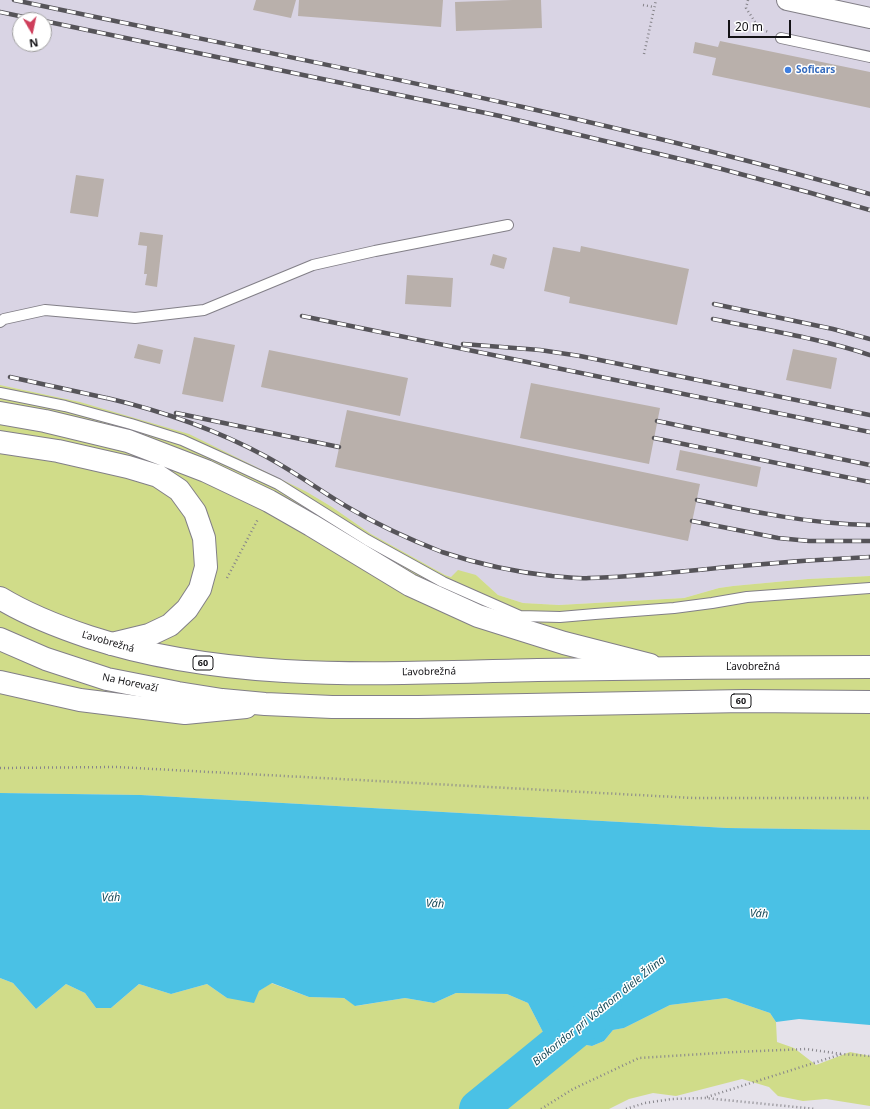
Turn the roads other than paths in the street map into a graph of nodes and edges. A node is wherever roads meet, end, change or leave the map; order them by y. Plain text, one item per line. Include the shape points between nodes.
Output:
1 (787, 0) edge
2 (870, 18) edge
3 (781, 38) road end
4 (870, 57) edge
5 (508, 225) dead end
6 (0, 322) edge
7 (0, 393) edge
8 (0, 413) edge
9 (0, 442) edge
10 (870, 588) edge
11 (0, 598) edge
12 (0, 639) edge
13 (112, 644) junction
14 (870, 667) edge
15 (661, 668) junction
16 (0, 682) edge
17 (870, 702) edge
18 (265, 704) junction

1 - 2 street
3 - 4 lane
5 - 6 lane via 313,265 204,310 135,318 45,310
7 - 10 lane via 65,406 182,440 278,484 367,540 443,582 517,616 603,614 682,607 747,596
8 - 15 main road via 128,441 206,471 275,504 410,585 478,616 564,644
9 - 13 main road via 128,466 158,476 179,490 195,512 204,538 206,567 200,590 187,610 170,625 149,635
11 - 13 main road, Ľavobrežná / 60 via 10,605 61,627
12 - 18 main road, Na Horevaží / 60 via 46,660 107,679 222,700
13 - 15 main road, Ľavobrežná / 60 via 198,662 286,671 346,673
14 - 15 main road, Ľavobrežná / 60
16 - 18 main road via 80,700 185,713
17 - 18 main road, 60 via 744,701 418,707

